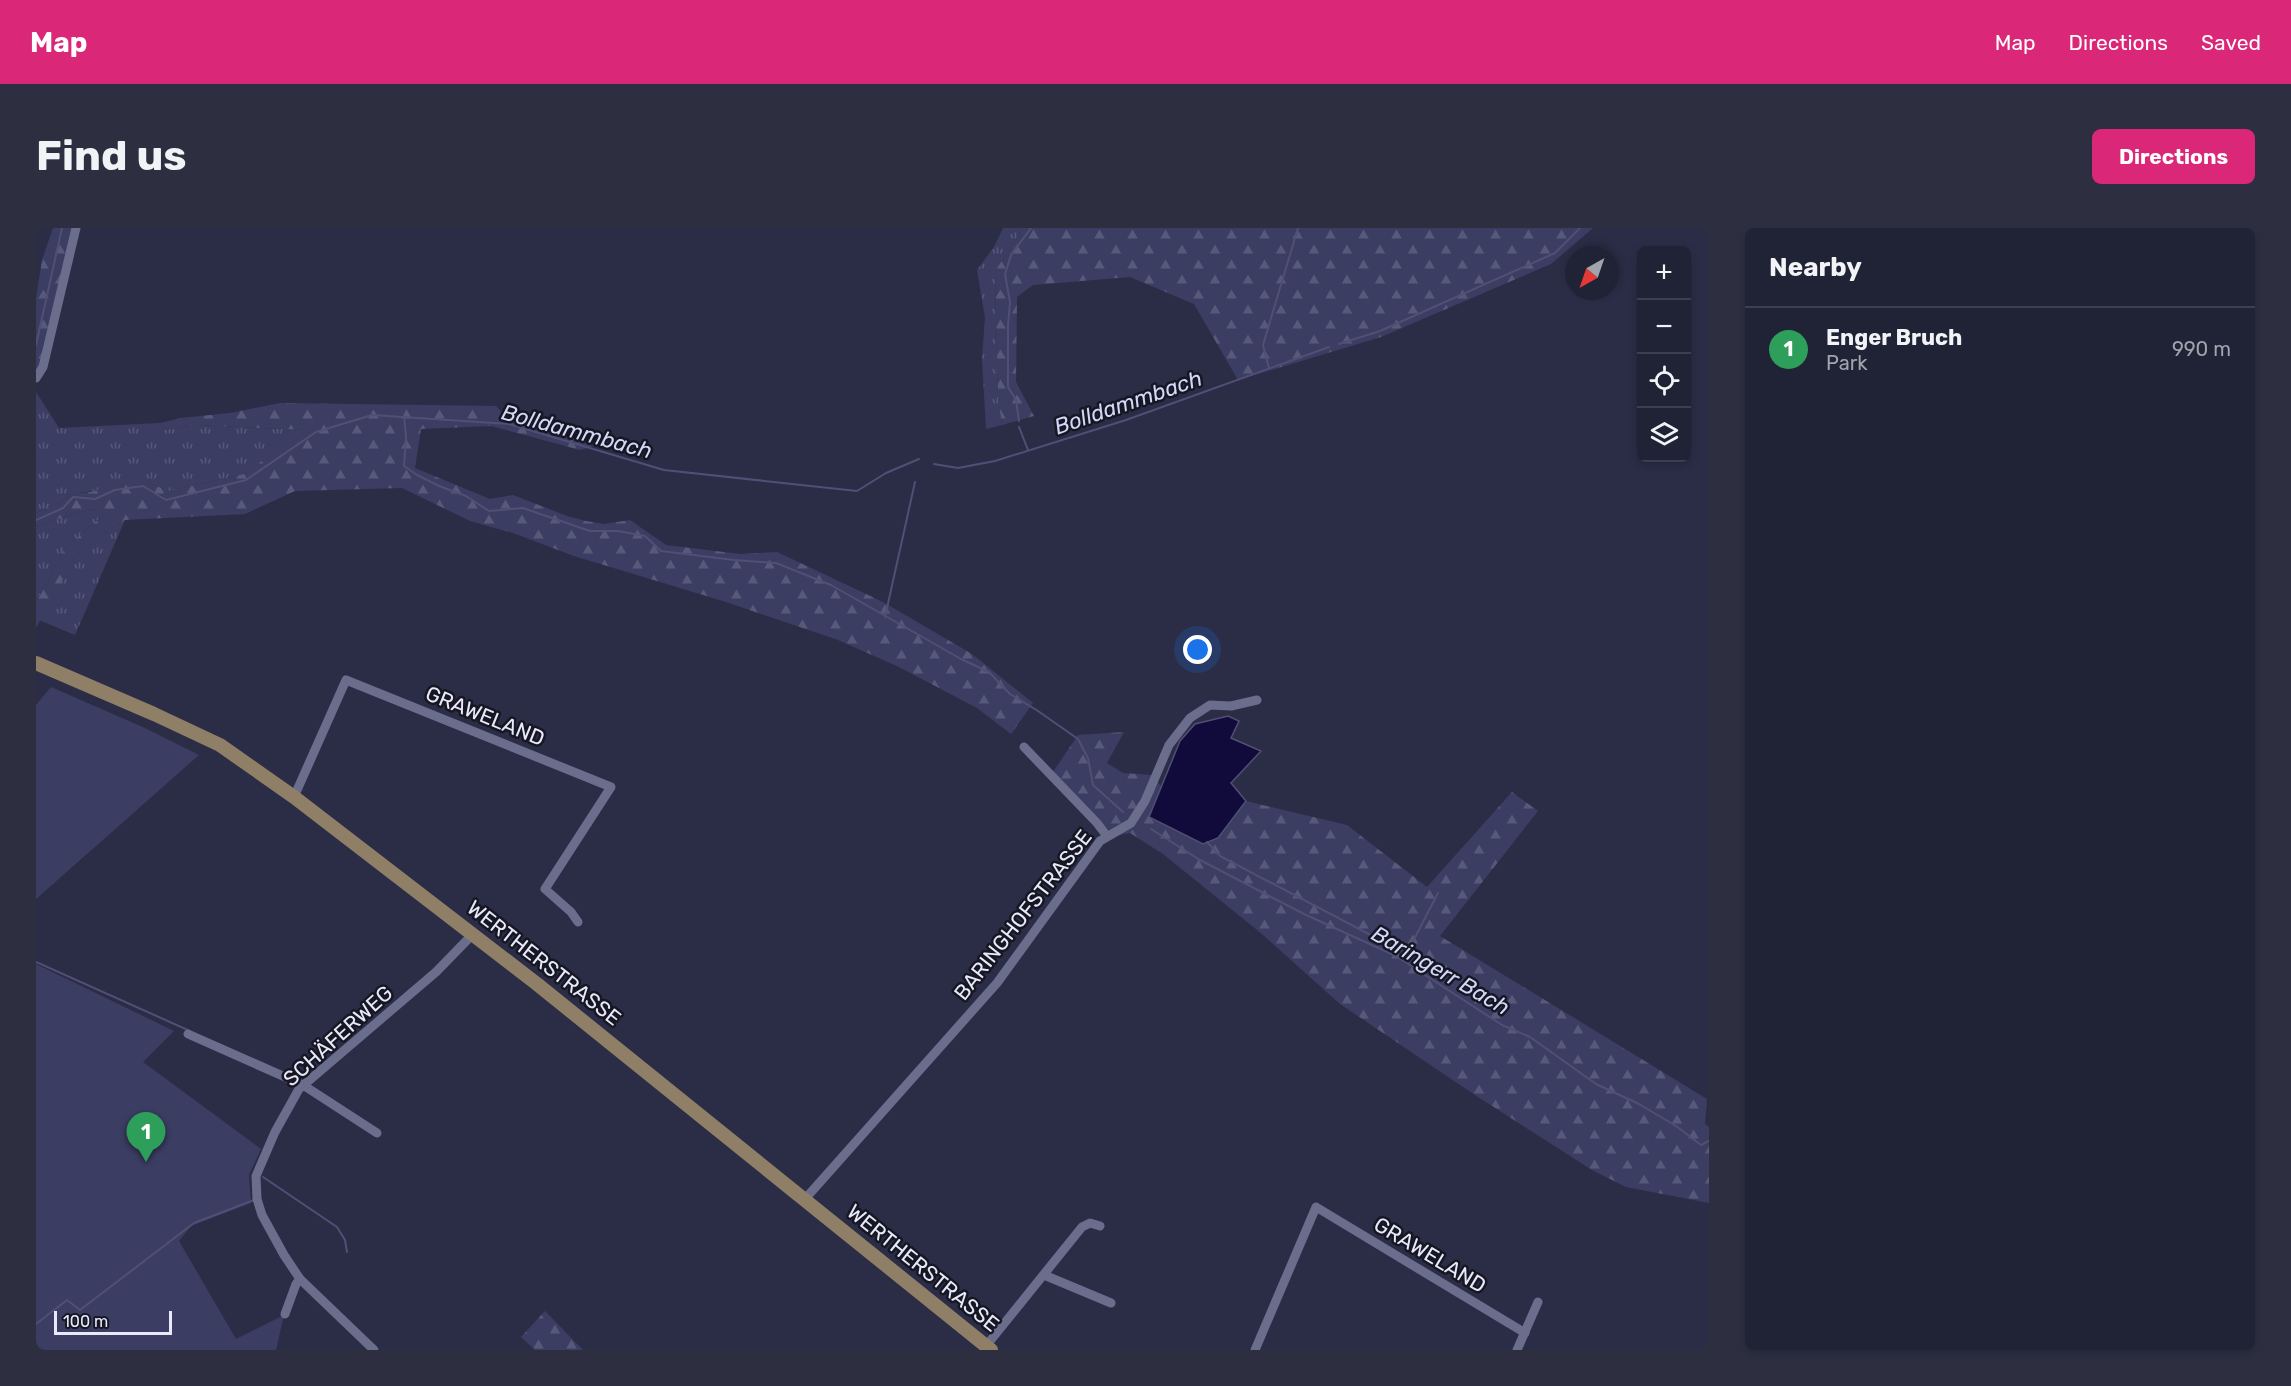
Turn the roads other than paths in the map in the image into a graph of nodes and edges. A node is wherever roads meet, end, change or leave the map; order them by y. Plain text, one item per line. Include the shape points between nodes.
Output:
1 (76, 228) edge
2 (36, 378) edge
3 (36, 663) edge
4 (1257, 700) dead end
5 (1024, 747) dead end
6 (294, 797) junction
7 (1107, 836) junction
8 (578, 922) dead end
9 (474, 934) junction
10 (188, 1034) dead end
11 (303, 1085) junction
12 (377, 1133) dead end
13 (805, 1199) junction
14 (1100, 1226) dead end
15 (1044, 1275) junction
16 (300, 1279) junction
17 (1539, 1302) dead end
18 (1111, 1303) dead end
19 (285, 1314) dead end
20 (1525, 1333) junction
21 (988, 1348) edge
22 (374, 1350) edge
23 (1255, 1350) edge
24 (1517, 1350) edge

1 - 2 street via 43,367
3 - 6 main road, WERTHERSTRASSE via 220,745
4 - 7 street, BARINGHOFSTRASSE via 1231,706 1210,705 1190,718 1169,746 1131,823
5 - 7 street
6 - 8 street, GRAWELAND via 346,680 611,786 545,889
6 - 9 main road, WERTHERSTRASSE
7 - 13 street, BARINGHOFSTRASSE via 997,983
9 - 11 street, SCHÄFERWEG via 454,956
9 - 13 main road, WERTHERSTRASSE
10 - 11 street
11 - 12 street
11 - 16 street, SCHÄFERWEG via 266,1152 255,1188 262,1215
13 - 21 main road, WERTHERSTRASSE
14 - 15 street via 1090,1223 1082,1227
15 - 18 street
15 - 21 street
16 - 19 street
16 - 22 street, SCHÄFERWEG
17 - 20 street
20 - 23 street, GRAWELAND via 1316,1208
20 - 24 street

